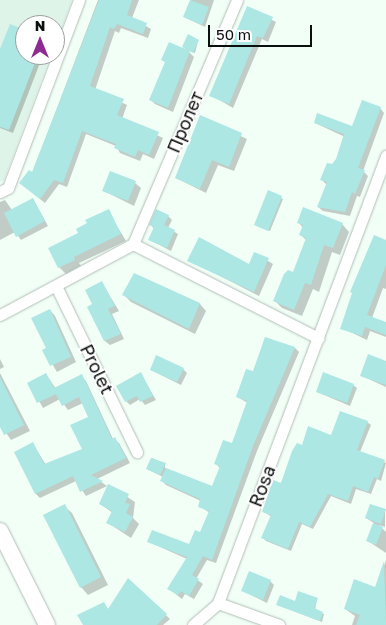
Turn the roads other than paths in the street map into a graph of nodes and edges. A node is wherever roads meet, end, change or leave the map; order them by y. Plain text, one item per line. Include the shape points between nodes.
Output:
1 (79, 0) edge
2 (238, 0) edge
3 (385, 160) edge
4 (0, 192) edge
5 (133, 244) junction
6 (56, 286) junction
7 (0, 315) edge
8 (318, 338) junction
9 (137, 452) dead end
10 (0, 531) edge
11 (218, 603) junction
12 (47, 625) edge
13 (193, 625) edge
14 (278, 625) edge

1 - 4 street via 8,188
2 - 5 street, Пролет
3 - 8 street, Rosa
5 - 6 street
5 - 8 street
6 - 7 street
6 - 9 street, Prolet
8 - 11 street, Rosa
10 - 12 main road
11 - 13 street, Rosa
11 - 14 street

